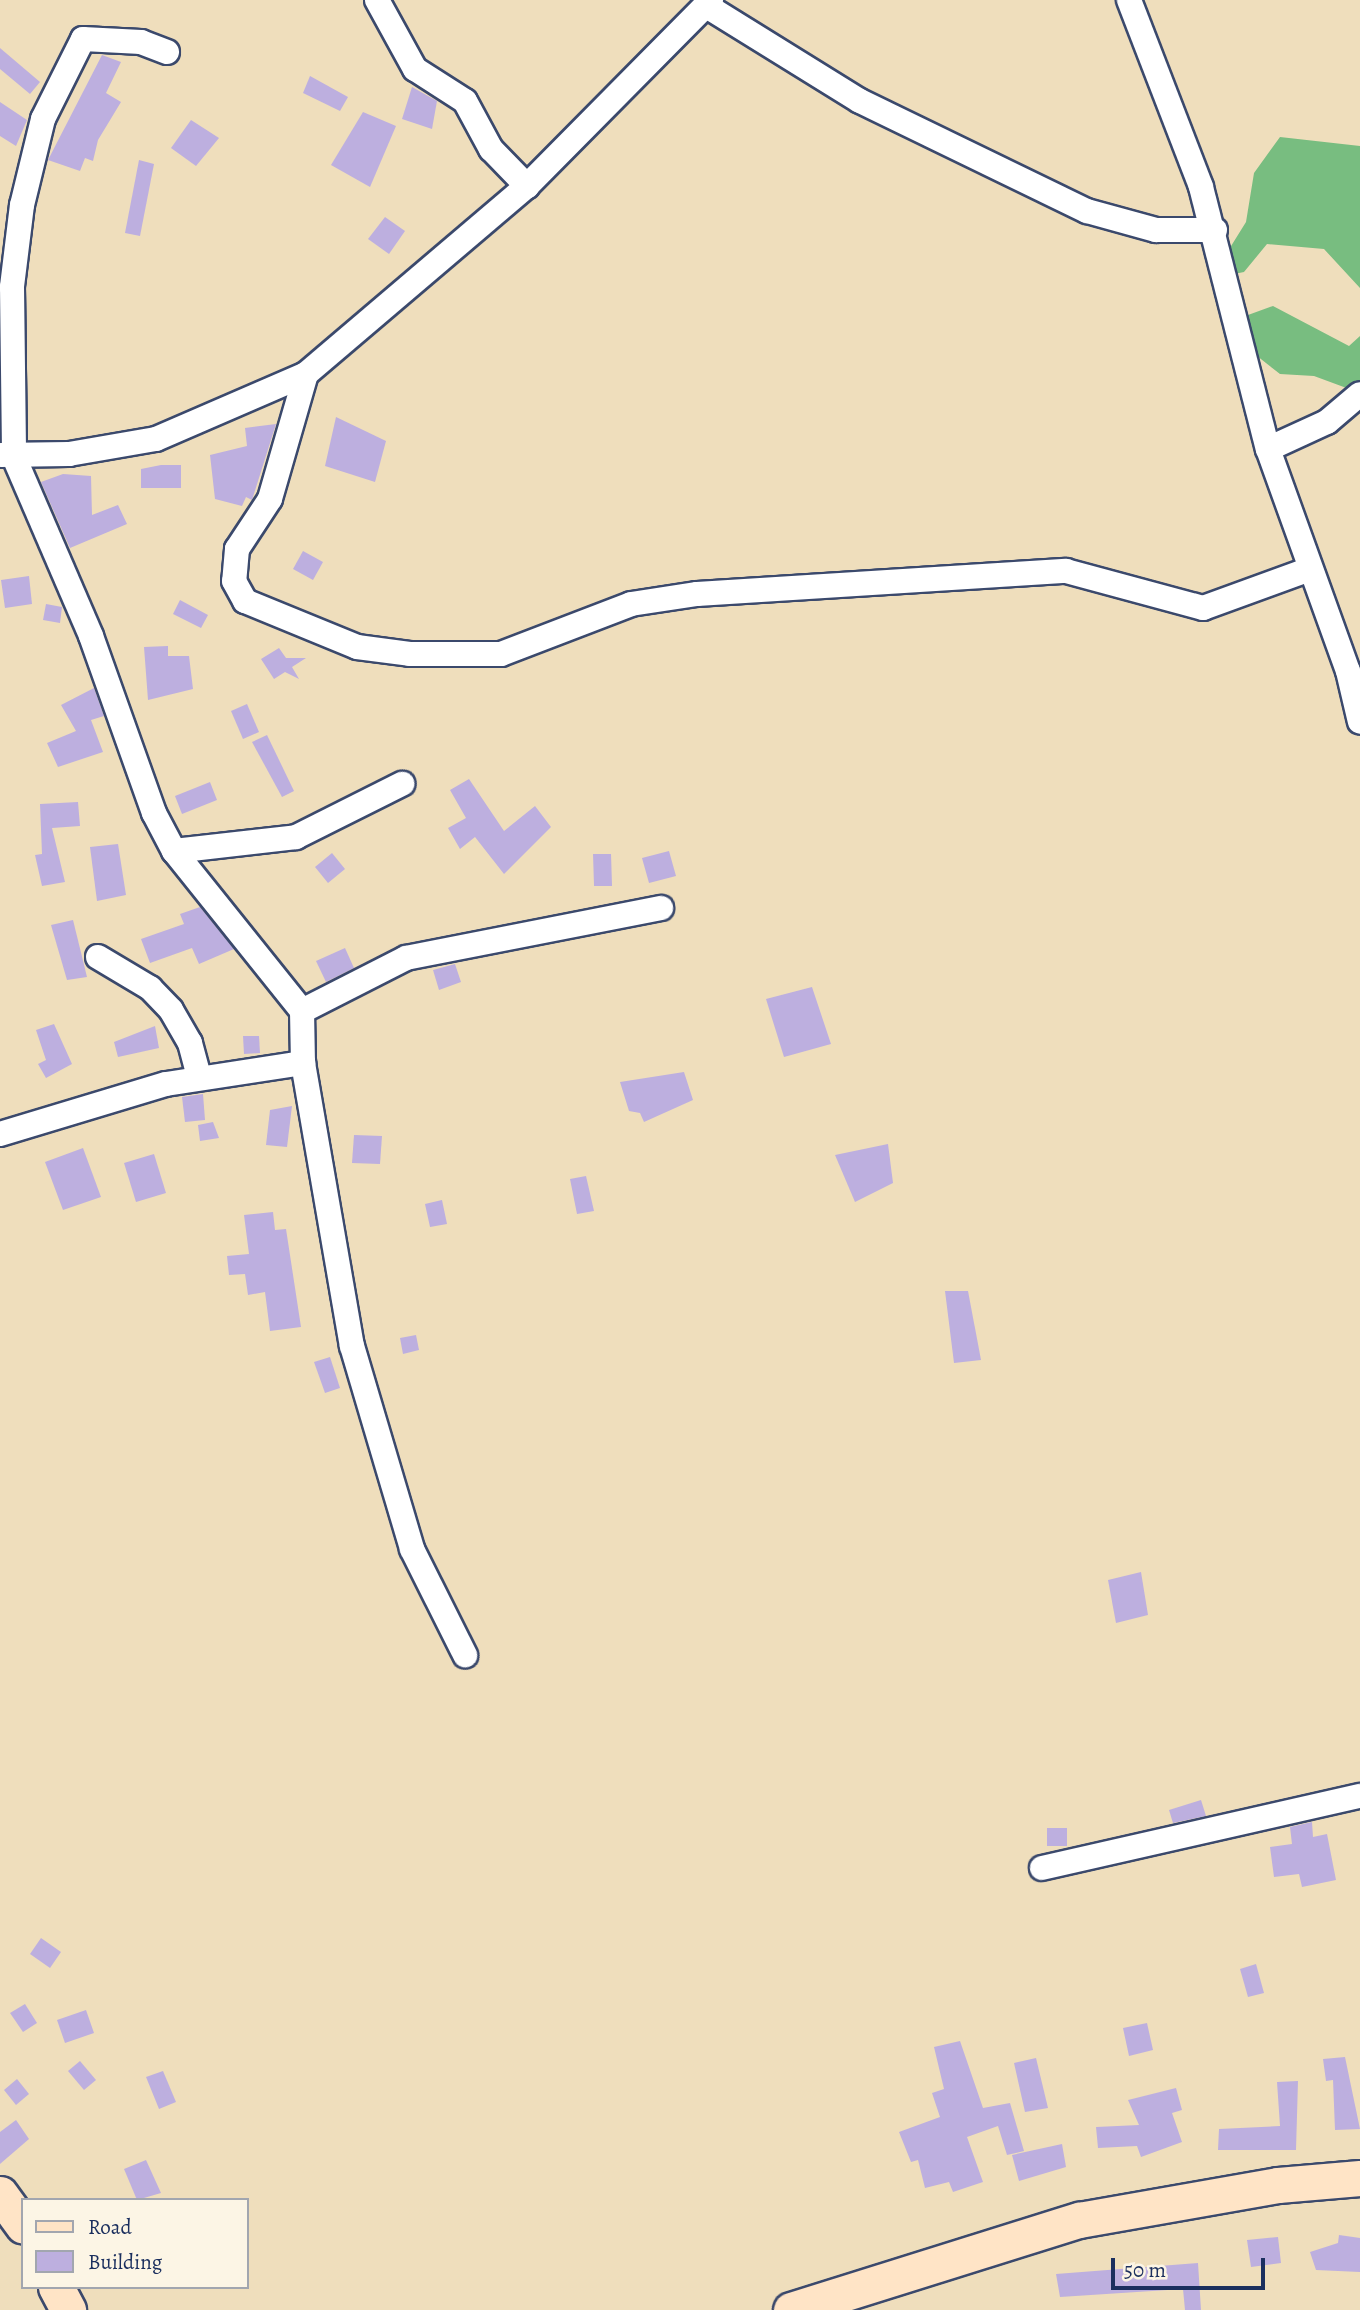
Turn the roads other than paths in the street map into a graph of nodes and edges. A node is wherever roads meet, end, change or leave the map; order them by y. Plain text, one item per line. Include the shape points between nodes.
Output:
1 (377, 0) edge
2 (1129, 0) edge
3 (708, 3) edge
4 (167, 52) dead end
5 (527, 186) junction
6 (1214, 230) junction
7 (306, 374) junction
8 (1360, 394) edge
9 (1268, 449) junction
10 (7, 456) edge
11 (1310, 569) junction
12 (1360, 722) edge
13 (402, 784) dead end
14 (174, 851) junction
15 (661, 908) dead end
16 (98, 957) dead end
17 (302, 1011) junction
18 (303, 1063) junction
19 (199, 1077) junction
20 (0, 1133) edge
21 (465, 1655) dead end
22 (1360, 1796) edge
23 (1042, 1868) dead end
24 (1360, 2178) edge
25 (0, 2194) edge
26 (21, 2223) edge
27 (57, 2289) edge
28 (68, 2310) edge
29 (791, 2310) edge

1 - 5 street via 415,69 465,102 491,149
2 - 6 street
3 - 5 street
3 - 6 street via 860,102 1087,211 1156,230
4 - 10 street via 141,42 83,39 43,119 22,205 12,287
5 - 7 street
6 - 9 street
7 - 10 street via 156,439
7 - 11 street via 275,486 240,540 234,581 238,593 259,609 357,647 410,654 501,654 644,602 1030,571 1066,571 1203,608
8 - 9 street via 1318,427
9 - 11 street
10 - 14 street
11 - 12 street
13 - 14 street via 296,837
14 - 17 street
15 - 17 street via 406,958
16 - 19 street via 150,988 171,1010 190,1043
17 - 18 street
18 - 19 street
18 - 21 street via 352,1346 412,1549
19 - 20 street via 107,1098
22 - 23 street
24 - 29 main road via 1278,2185 1079,2220
25 - 26 main road
27 - 28 main road

